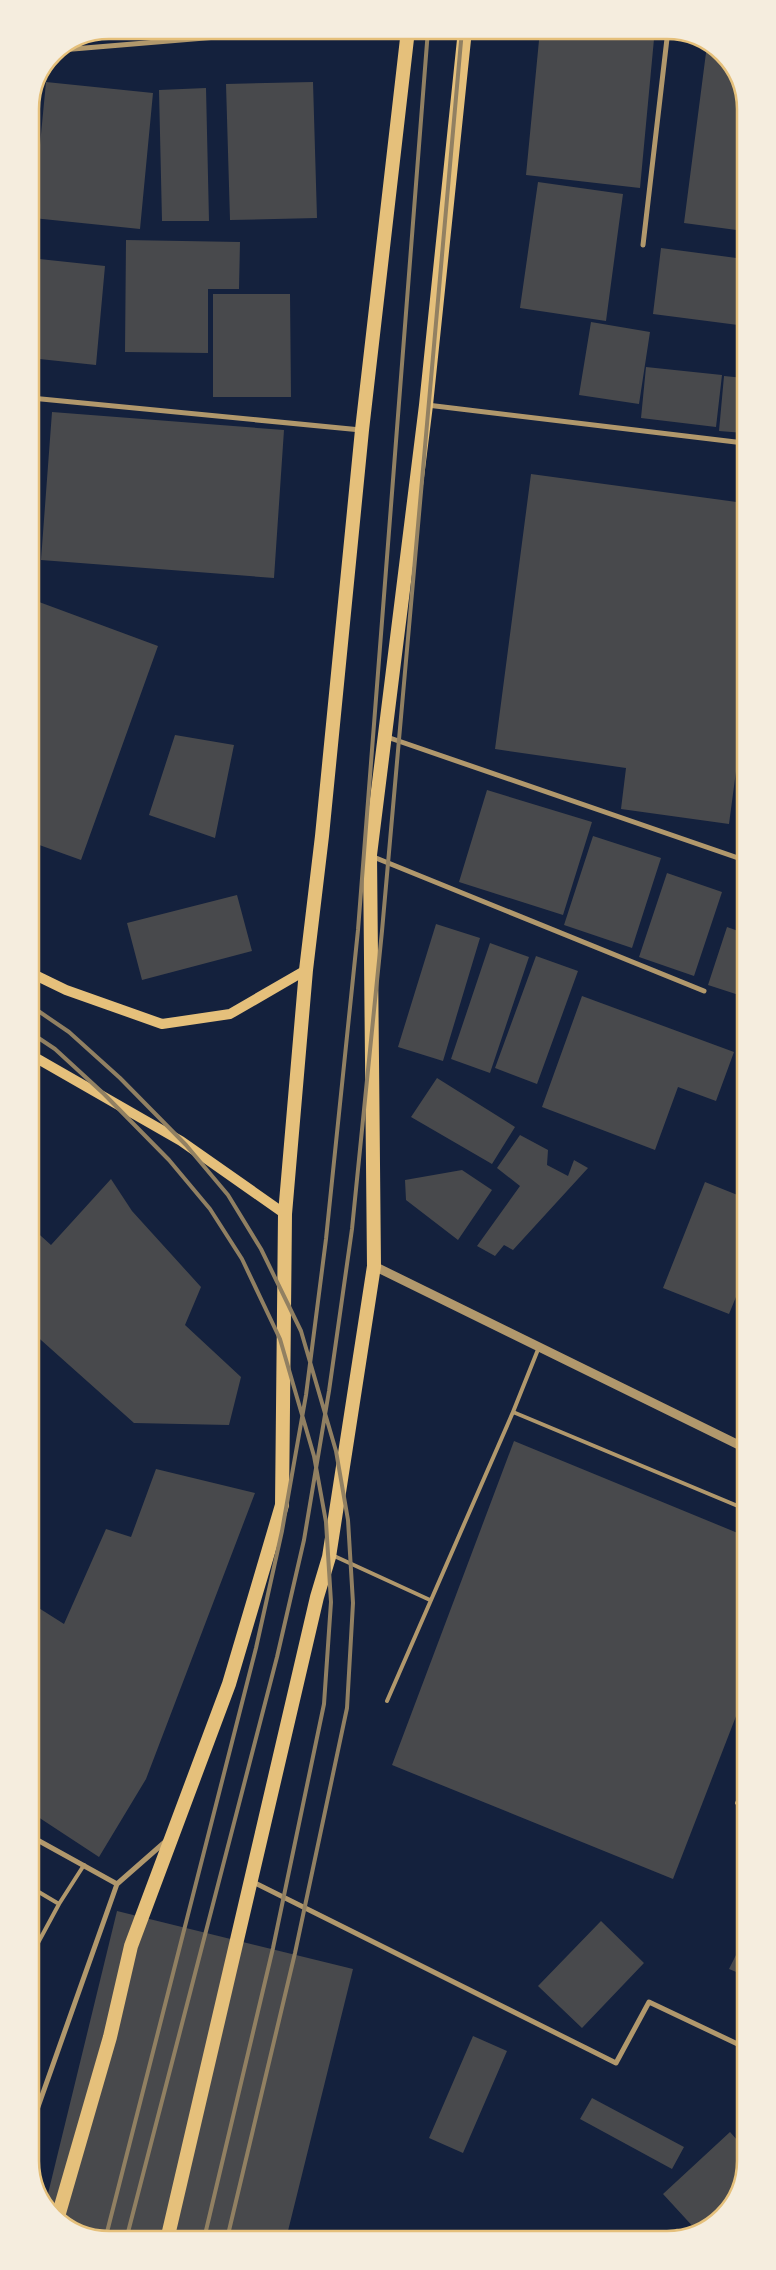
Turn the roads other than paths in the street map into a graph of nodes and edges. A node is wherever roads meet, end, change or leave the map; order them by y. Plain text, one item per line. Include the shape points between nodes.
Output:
1 (194, 39) edge
2 (407, 39) edge
3 (464, 39) edge
4 (667, 39) edge
5 (73, 49) edge
6 (643, 245) dead end
7 (39, 399) edge
8 (426, 405) junction
9 (362, 430) junction
10 (737, 442) edge
11 (384, 736) junction
12 (370, 855) junction
13 (737, 858) edge
14 (306, 970) junction
15 (39, 977) edge
16 (704, 990) dead end
17 (39, 1060) edge
18 (285, 1214) junction
19 (374, 1266) junction
20 (539, 1347) junction
21 (513, 1412) junction
22 (737, 1445) edge
23 (737, 1506) edge
24 (330, 1554) junction
25 (430, 1600) junction
26 (387, 1701) dead end
27 (173, 1835) junction
28 (39, 1841) edge
29 (84, 1865) junction
30 (250, 1880) junction
31 (117, 1884) junction
32 (39, 1892) edge
33 (59, 1904) junction
34 (39, 1941) edge
35 (737, 2044) edge
36 (39, 2101) edge
37 (60, 2211) edge
38 (169, 2231) edge

1 - 5 street
2 - 9 highway
3 - 8 highway
4 - 6 street
7 - 9 street
8 - 10 street
8 - 11 highway
9 - 14 highway
11 - 12 highway
11 - 13 street
12 - 16 street
12 - 19 highway
14 - 15 main road via 230,1014 162,1024 66,990
14 - 18 highway
17 - 18 main road via 181,1141
18 - 27 highway via 282,1506 229,1684
19 - 20 street
19 - 24 highway
20 - 21 lane
20 - 22 street
21 - 23 lane
21 - 25 lane
24 - 25 lane
24 - 30 highway
25 - 26 lane
27 - 31 street
27 - 37 highway via 131,1946 110,2037
28 - 29 street
29 - 31 street
29 - 33 lane
30 - 35 street via 616,2063 650,2002
30 - 38 highway
31 - 36 street
32 - 33 lane
33 - 34 lane

